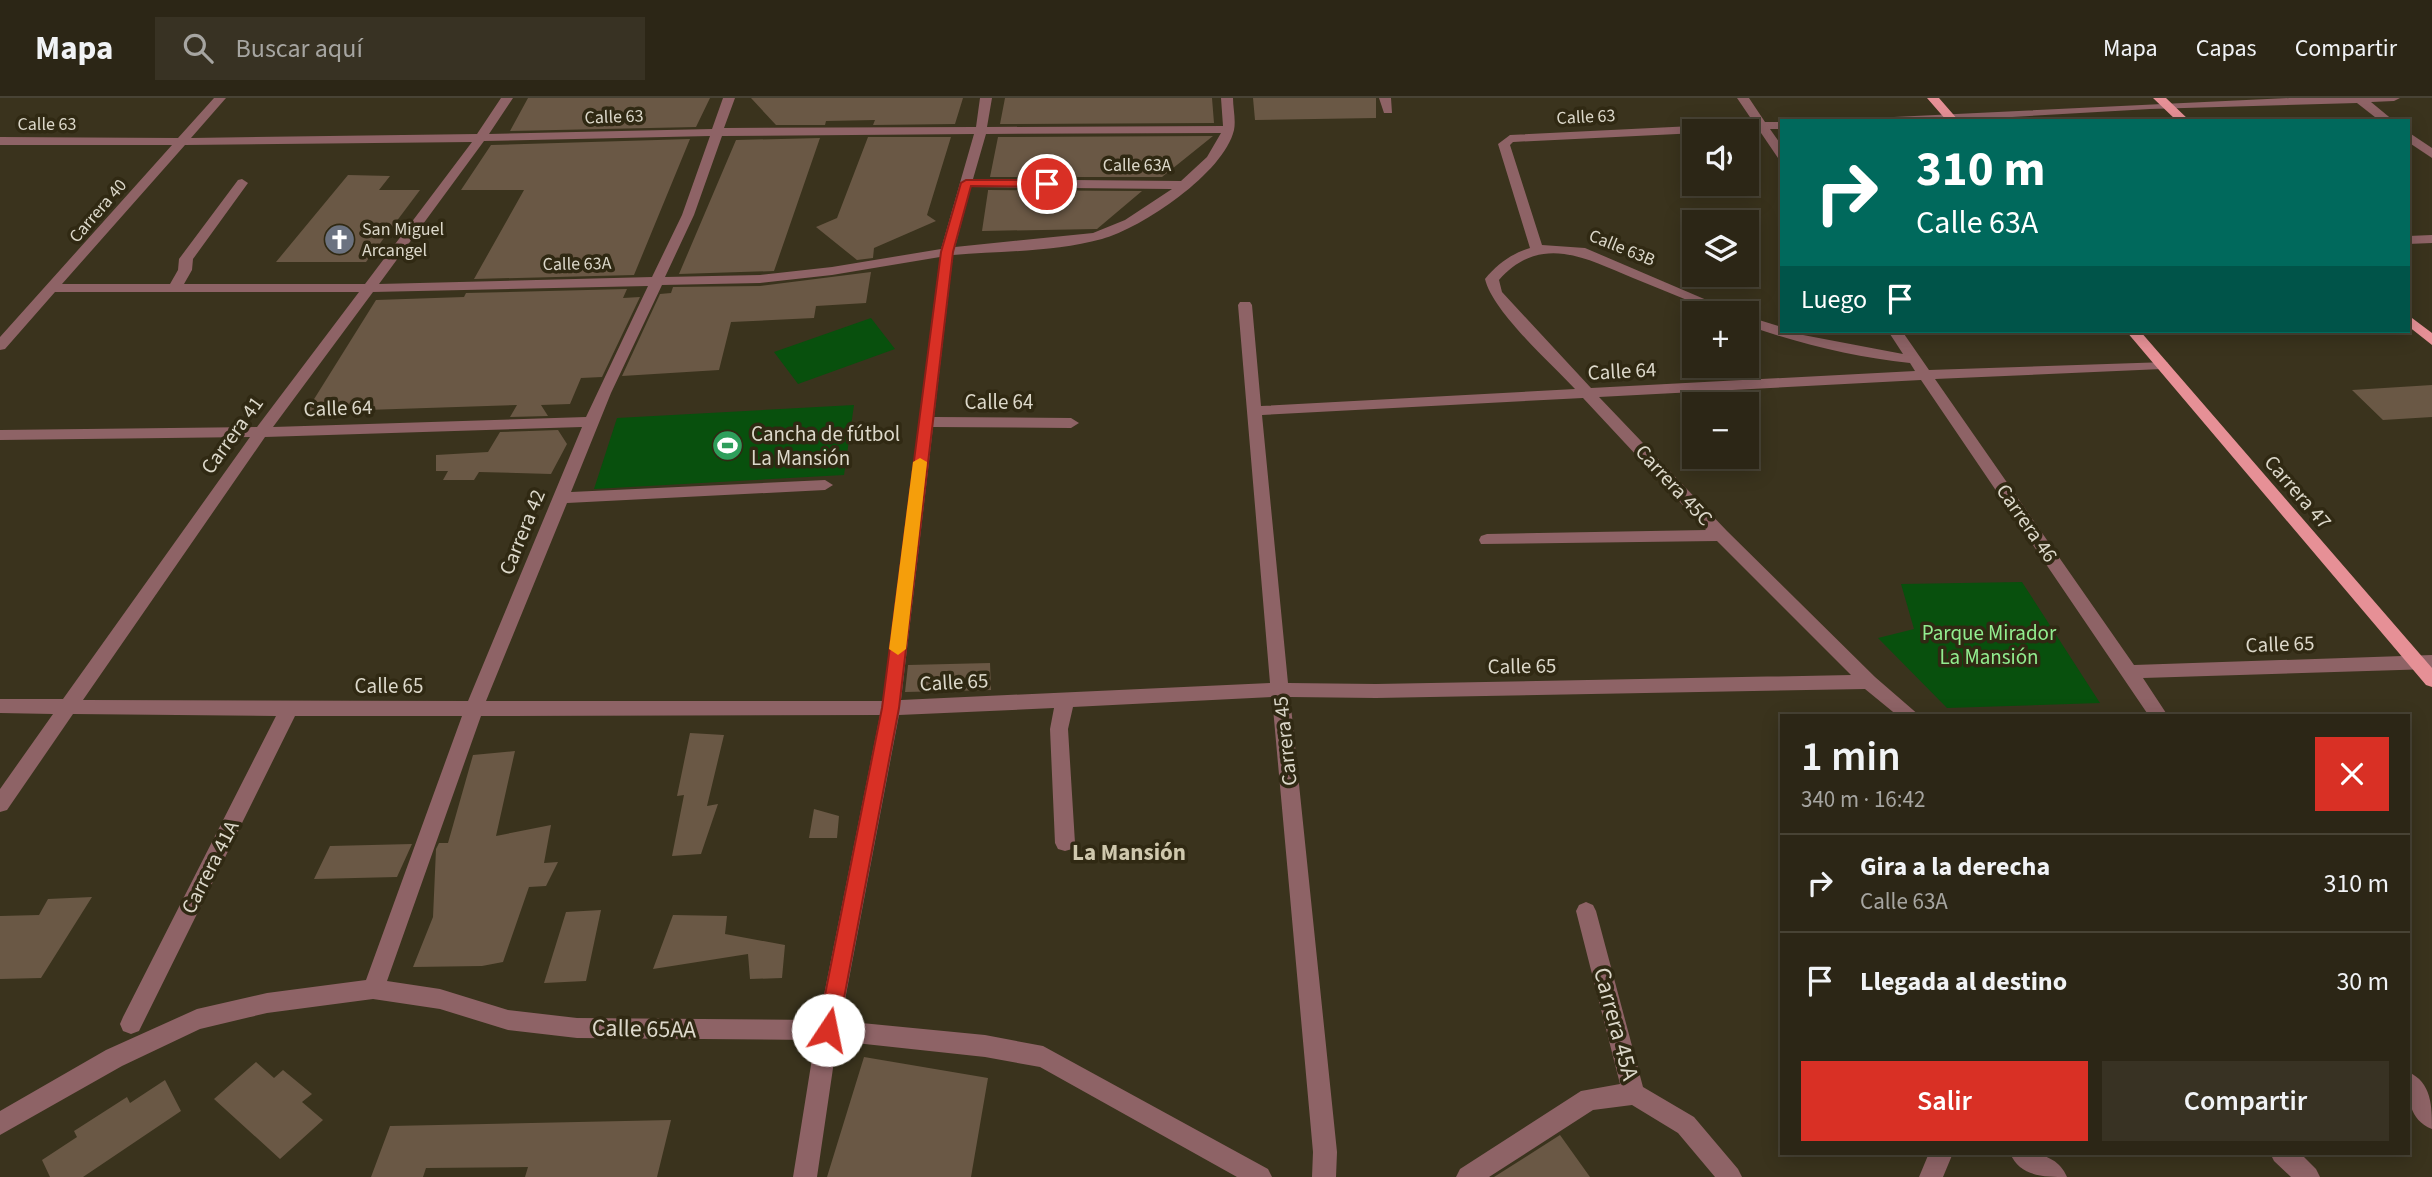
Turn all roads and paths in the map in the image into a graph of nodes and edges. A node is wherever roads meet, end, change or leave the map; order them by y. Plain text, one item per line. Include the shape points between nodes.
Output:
1 (220, 98) edge
2 (507, 98) edge
3 (729, 98) edge
4 (986, 98) edge
5 (1227, 98) edge
6 (1385, 98) edge
7 (1743, 98) edge
8 (1933, 98) edge
9 (2394, 98) edge
10 (2359, 99) edge
11 (2163, 102) edge
12 (1388, 111) dead end
13 (1951, 119) edge
14 (2182, 119) edge
15 (2385, 119) edge
16 (1780, 125) edge
17 (1762, 126) junction
18 (1228, 129) junction
19 (981, 130) junction
20 (717, 132) junction
21 (2410, 138) edge
22 (480, 139) junction
23 (0, 141) edge
24 (183, 142) junction
25 (1780, 152) edge
26 (2432, 154) edge
27 (242, 183) dead end
28 (966, 183) junction
29 (1182, 184) junction
30 (2432, 239) edge
31 (2410, 240) edge
32 (1537, 249) junction
33 (947, 252) junction
34 (656, 281) junction
35 (175, 287) junction
36 (53, 288) junction
37 (367, 288) junction
38 (1701, 301) edge
39 (1245, 305) dead end
40 (2410, 321) edge
41 (1759, 324) edge
42 (1780, 331) edge
43 (1786, 333) edge
44 (1896, 333) edge
45 (2135, 333) edge
46 (2432, 341) edge
47 (0, 346) edge
48 (1913, 359) junction
49 (2162, 365) junction
50 (1924, 374) junction
51 (1589, 394) junction
52 (1253, 411) junction
53 (593, 422) junction
54 (926, 422) junction
55 (1071, 423) dead end
56 (261, 432) junction
57 (0, 435) edge
58 (825, 485) dead end
59 (561, 498) junction
60 (1721, 534) junction
61 (1487, 540) dead end
62 (2424, 662) edge
63 (2130, 672) junction
64 (2432, 680) edge
65 (1869, 682) junction
66 (1280, 690) junction
67 (1065, 699) junction
68 (69, 705) junction
69 (0, 706) edge
70 (891, 708) junction
71 (1895, 708) edge
72 (289, 709) junction
73 (474, 709) junction
74 (2159, 714) edge
75 (0, 804) edge
76 (1065, 842) dead end
77 (1586, 911) dead end
78 (373, 989) junction
79 (131, 1024) dead end
80 (828, 1030) junction
81 (2410, 1086) edge
82 (1634, 1094) junction
83 (0, 1108) edge
84 (25, 1109) junction
85 (2432, 1118) edge
86 (0, 1125) edge
87 (1940, 1155) edge
88 (2025, 1155) edge
89 (2284, 1155) edge
90 (805, 1177) edge
91 (1260, 1177) edge
92 (1324, 1177) edge
93 (1468, 1177) edge
94 (1730, 1177) edge
95 (1931, 1177) edge
96 (2055, 1177) edge
97 (2308, 1177) edge

1 - 24 street, Carrera 40
2 - 22 street, Carrera 41
3 - 20 street, Carrera 42
4 - 19 street
5 - 18 street
6 - 12 street
7 - 17 street
8 - 13 main road
9 - 10 street
10 - 11 street
10 - 15 street
11 - 13 street
11 - 14 main road
16 - 17 street, Calle 63
17 - 25 street
17 - 32 street, Calle 63 via 1518,138 1504,144
18 - 19 street, Calle 63
18 - 29 street via 1220,149
19 - 20 street, Calle 63
19 - 28 street
20 - 22 street, Calle 63
20 - 34 street, Carrera 42 via 688,215
21 - 26 street
22 - 24 street, Calle 63
22 - 37 street, Carrera 41
23 - 24 street, Calle 63
24 - 36 street, Carrera 40
27 - 35 street via 186,259 186,270
28 - 29 street, Calle 63A
28 - 33 street
29 - 33 street, Calle 63A via 1132,221 1098,237
30 - 31 street
32 - 38 street, Calle 63B via 1557,246 1580,251
32 - 51 street, Carrera 45C via 1501,268 1492,279 1495,292
33 - 34 street, Calle 63A via 795,276
33 - 54 street
34 - 37 street, Calle 63A
34 - 53 street, Carrera 42
35 - 36 street, Calle 63A
35 - 37 street, Calle 63A
36 - 47 street, Carrera 40
37 - 56 street, Carrera 41
39 - 52 street, Carrera 45
40 - 46 main road
41 - 42 street
43 - 48 street via 1872,355
44 - 48 street, Carrera 46
45 - 49 main road, Carrera 47
48 - 50 street, Carrera 46
49 - 50 street, Calle 64
49 - 62 main road, Carrera 47
50 - 51 street, Calle 64
50 - 63 street, Carrera 46
51 - 52 street, Calle 64
51 - 60 street, Carrera 45C
52 - 66 street, Carrera 45
53 - 56 street, Calle 64
53 - 59 street, Carrera 42
54 - 55 street, Calle 64
54 - 70 street
56 - 57 street, Calle 64
56 - 68 street, Carrera 41
58 - 59 street
59 - 73 street, Carrera 42
60 - 61 street
60 - 65 street, Carrera 45C
62 - 63 street, Calle 65
62 - 64 main road, Carrera 47
63 - 74 street, Carrera 46
65 - 66 street, Calle 65
65 - 71 street, Carrera 45C
66 - 67 street, Calle 65
66 - 92 street, Carrera 45
67 - 70 street, Calle 65
67 - 76 street via 1059,729
68 - 69 street, Calle 65
68 - 72 street, Calle 65
68 - 75 street, Carrera 41
70 - 73 street, Calle 65
70 - 80 street
72 - 73 street, Calle 65
72 - 79 street, Carrera 41A
73 - 78 street, Carrera 42
77 - 82 street, Carrera 45A
78 - 80 street, Calle 65AA via 440,999 508,1020 577,1028
78 - 84 street, Calle 65AA via 267,1003 197,1020 114,1058
80 - 90 street
80 - 91 street, Calle 65AA via 985,1046 1044,1057
81 - 85 street
82 - 93 street via 1589,1099
82 - 94 street, Carrera 45A via 1686,1125
83 - 84 street
84 - 86 street, Calle 65AA
87 - 95 street
88 - 96 street
89 - 97 street

